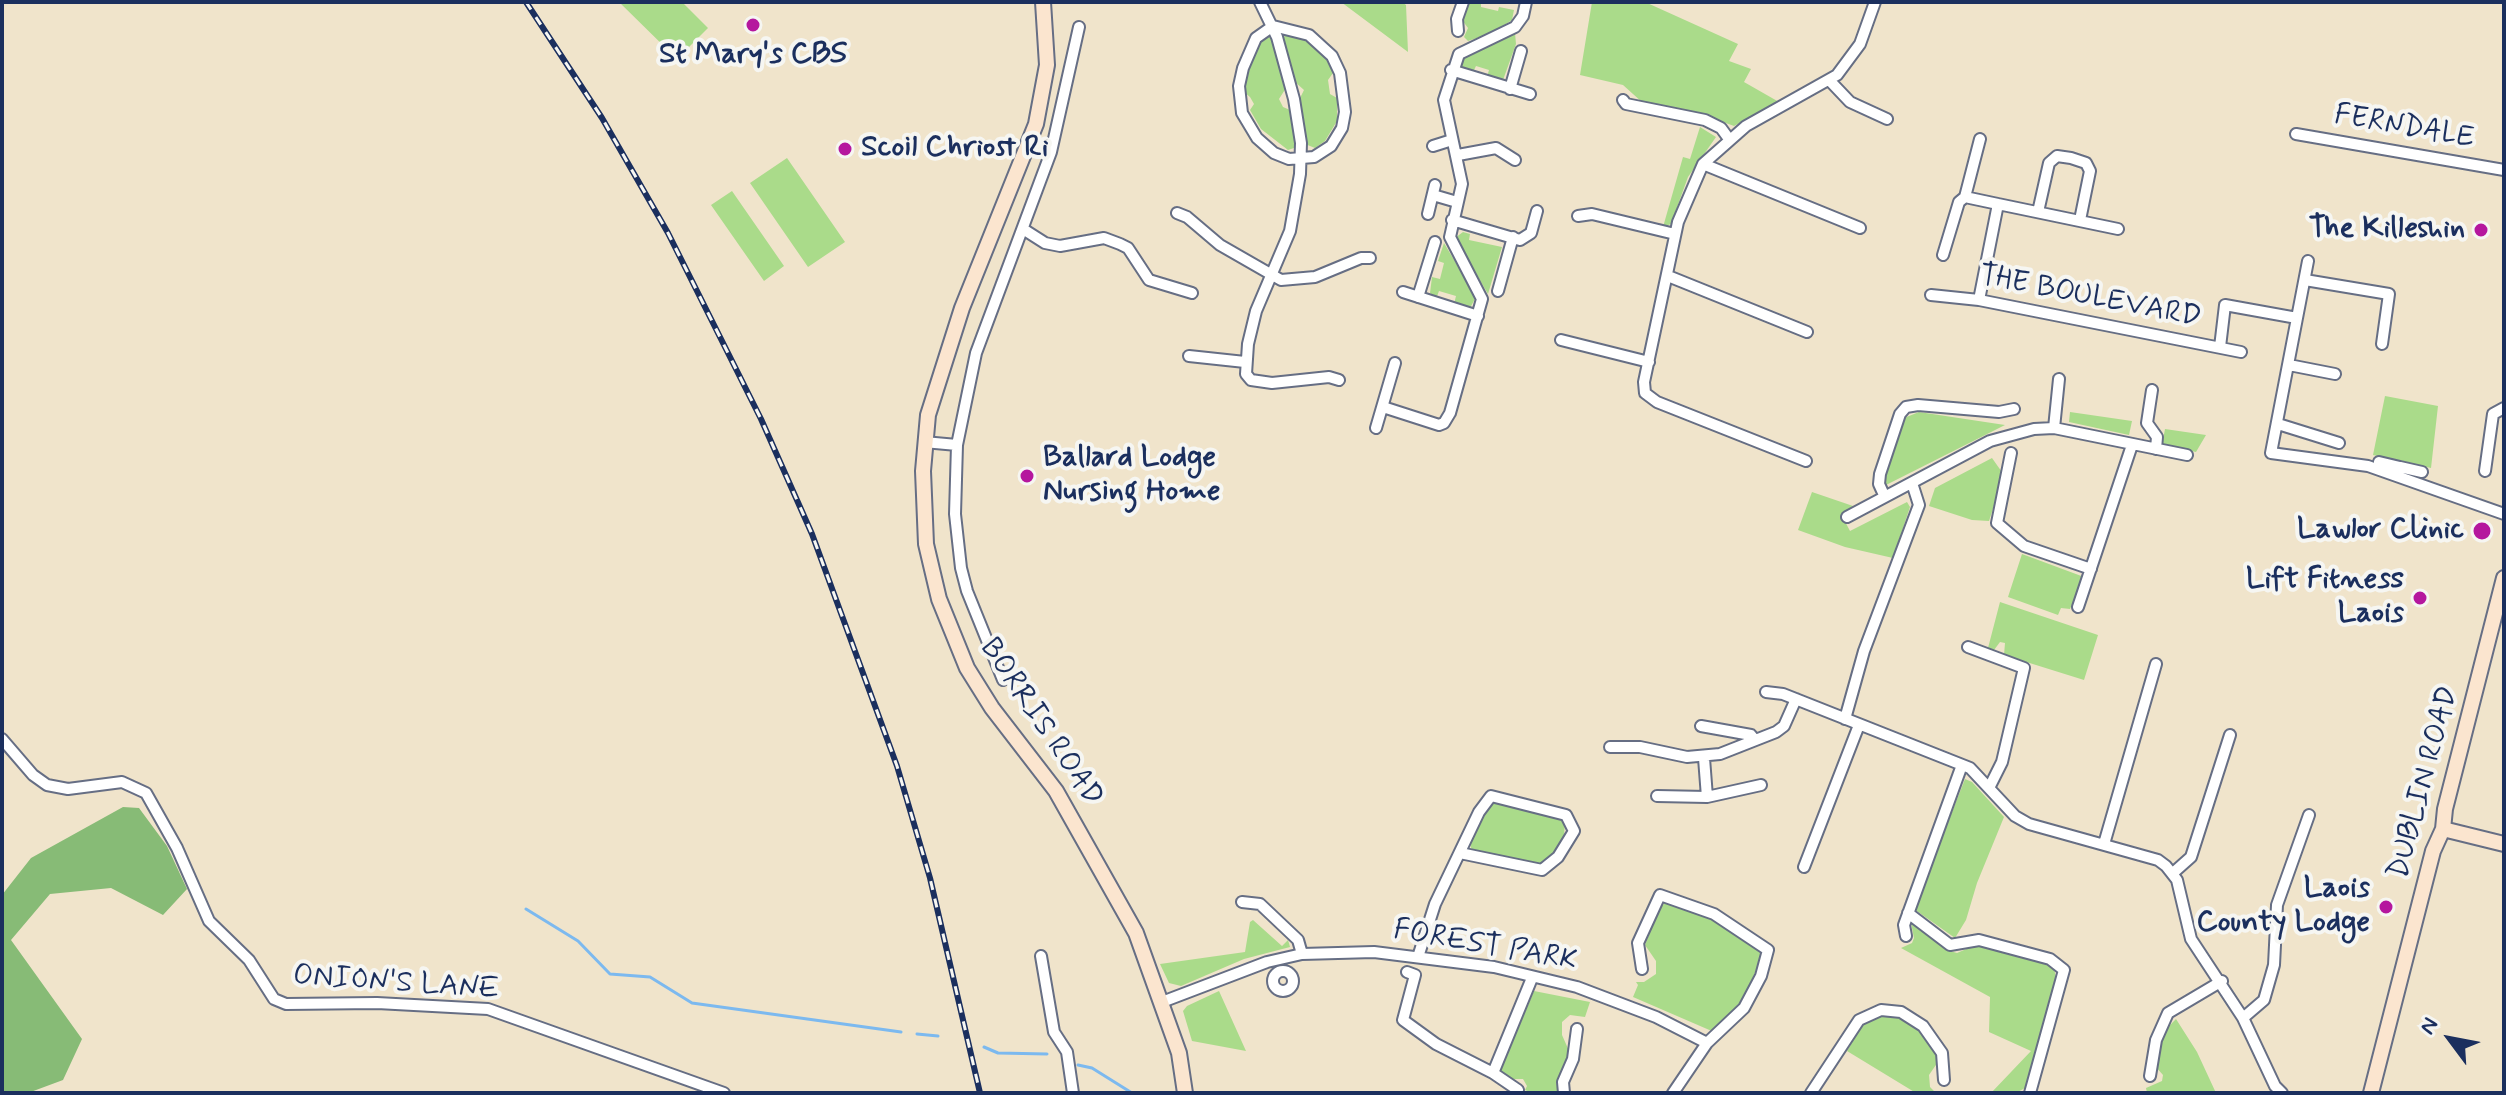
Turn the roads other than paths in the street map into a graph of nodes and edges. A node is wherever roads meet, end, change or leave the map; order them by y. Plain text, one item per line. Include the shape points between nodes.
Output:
1 (1043, 2) edge
2 (1260, 2) edge
3 (1463, 2) edge
4 (1875, 2) edge
5 (1522, 3) edge
6 (1273, 26) junction
7 (1079, 27) dead end
8 (1458, 31) dead end
9 (1521, 51) dead end
10 (1451, 70) junction
11 (1830, 81) junction
12 (1510, 89) junction
13 (1530, 94) dead end
14 (1623, 100) dead end
15 (1887, 119) dead end
16 (2296, 134) dead end
17 (1729, 139) junction
18 (1980, 139) dead end
19 (1452, 140) junction
20 (1433, 146) dead end
21 (1458, 155) junction
22 (1301, 159) junction
23 (1515, 160) dead end
24 (1703, 164) junction
25 (2504, 170) edge
26 (1965, 197) junction
27 (1457, 202) junction
28 (1998, 204) junction
29 (1537, 211) dead end
30 (2038, 212) junction
31 (1177, 213) dead end
32 (1428, 214) dead end
33 (1578, 216) dead end
34 (1452, 220) junction
35 (2080, 220) junction
36 (1860, 228) dead end
37 (1023, 229) junction
38 (2118, 229) dead end
39 (1675, 234) junction
40 (1513, 237) junction
41 (1435, 242) dead end
42 (1943, 255) dead end
43 (1370, 258) dead end
44 (2308, 261) dead end
45 (1668, 276) junction
46 (1272, 277) junction
47 (2305, 280) junction
48 (1498, 291) dead end
49 (1403, 292) dead end
50 (1192, 293) dead end
51 (1931, 295) dead end
52 (1418, 297) junction
53 (1979, 300) junction
54 (1478, 316) junction
55 (2297, 318) junction
56 (1807, 332) dead end
57 (1561, 340) dead end
58 (2382, 344) dead end
59 (2220, 347) junction
60 (2241, 352) dead end
61 (1189, 356) dead end
62 (1245, 362) junction
63 (1649, 362) junction
64 (1395, 363) dead end
65 (2289, 365) junction
66 (2335, 374) dead end
67 (2059, 379) dead end
68 (1339, 380) dead end
69 (2152, 390) dead end
70 (1383, 407) junction
71 (2504, 408) edge
72 (2014, 409) dead end
73 (2278, 424) junction
74 (1376, 428) dead end
75 (2054, 428) junction
76 (924, 442) junction
77 (2339, 443) dead end
78 (957, 445) junction
79 (2132, 445) junction
80 (2156, 449) junction
81 (2011, 453) dead end
82 (2187, 455) dead end
83 (1806, 461) dead end
84 (2379, 462) dead end
85 (2399, 471) junction
86 (2485, 471) dead end
87 (2422, 472) dead end
88 (1912, 483) junction
89 (1884, 495) junction
90 (2504, 514) edge
91 (1847, 517) dead end
92 (2091, 569) junction
93 (2504, 578) edge
94 (2078, 607) dead end
95 (1968, 647) dead end
96 (2156, 664) dead end
97 (1003, 680) dead end
98 (1766, 692) dead end
99 (1796, 699) junction
100 (1845, 719) junction
101 (1859, 725) junction
102 (1701, 726) dead end
103 (2230, 735) dead end
104 (2, 739) edge
105 (1755, 740) junction
106 (1610, 747) dead end
107 (1704, 758) junction
108 (1962, 765) junction
109 (1761, 785) dead end
110 (1990, 786) junction
111 (1657, 796) dead end
112 (1707, 797) junction
113 (2309, 815) dead end
114 (2443, 829) junction
115 (2104, 844) junction
116 (2504, 844) edge
117 (1460, 853) junction
118 (1804, 867) dead end
119 (2173, 873) junction
120 (1242, 902) dead end
121 (1908, 913) junction
122 (1906, 936) dead end
123 (1302, 954) junction
124 (1041, 956) dead end
125 (1418, 957) junction
126 (1279, 959) junction
127 (1642, 969) dead end
128 (1281, 971) dead end
129 (1407, 972) dead end
130 (1532, 978) junction
131 (2222, 981) junction
132 (1162, 1002) junction
133 (2243, 1018) junction
134 (1577, 1029) dead end
135 (1707, 1043) junction
136 (1493, 1073) junction
137 (2150, 1076) dead end
138 (1944, 1080) dead end
139 (1518, 1090) dead end
140 (724, 1093) edge
141 (1073, 1093) edge
142 (1185, 1093) edge
143 (1564, 1093) edge
144 (1673, 1093) edge
145 (1811, 1093) edge
146 (2030, 1093) edge
147 (2282, 1093) edge
148 (2371, 1093) edge

1 - 76 street, BORRIS ROAD via 1047,65 1036,124 937,379
2 - 6 street
3 - 8 street
4 - 11 street via 1860,44
5 - 10 street via 1523,16 1515,27 1466,48
6 - 22 street via 1294,99
6 - 22 street via 1256,38 1249,52 1240,77 1240,104 1263,144 1284,158
6 - 22 street via 1297,30 1323,46 1344,91 1345,120 1338,136 1322,152
7 - 37 street via 1060,121
9 - 12 street
10 - 12 street
10 - 19 street via 1444,100
11 - 15 street via 1850,102
11 - 17 street
12 - 13 street
14 - 17 street via 1705,120
16 - 25 street, FERNDALE
17 - 24 street
18 - 26 street
19 - 20 street
19 - 21 street
21 - 23 street via 1496,148
21 - 27 street via 1462,184
22 - 46 street via 1290,231
24 - 36 street
24 - 39 street
26 - 28 street
26 - 42 street
27 - 32 street via 1434,190
27 - 34 street
28 - 30 street
28 - 53 street
29 - 40 street via 1528,236
30 - 35 street
30 - 35 street via 2049,163 2057,156 2071,158 2086,163 2090,171
31 - 46 street
33 - 39 street via 1592,214
34 - 40 street
34 - 54 street via 1450,237 1482,299
35 - 38 street
37 - 50 street via 1060,246 1104,238 1120,244 1149,280
37 - 78 street via 976,353
39 - 45 street
40 - 48 street
41 - 52 street
43 - 46 street via 1315,277
44 - 47 street
45 - 56 street
45 - 63 street
46 - 62 street via 1256,311
47 - 55 street
47 - 58 street via 2389,294
49 - 52 street
51 - 53 street, THE BOULEVARD
52 - 54 street
53 - 59 street, THE BOULEVARD
54 - 70 street via 1444,423
55 - 59 street, THE BOULEVARD via 2225,305
55 - 65 street
57 - 63 street
59 - 60 street
61 - 62 street
62 - 68 street via 1251,380
63 - 83 street via 1644,388 1651,399
64 - 70 street
65 - 66 street
65 - 73 street
67 - 75 street
69 - 80 street via 2147,423 2157,437
70 - 74 street
71 - 86 street via 2493,414
72 - 89 street via 1906,407 1880,474
73 - 77 street
73 - 85 street via 2271,453
75 - 79 street
75 - 88 street via 1990,441
76 - 78 street
76 - 132 street, BORRIS ROAD via 926,544 950,630 977,685 1083,833 1136,933
78 - 97 street via 955,514 961,568
79 - 80 street
79 - 92 street
80 - 82 street
81 - 92 street via 1997,523 2024,546
84 - 85 street
85 - 87 street
85 - 90 street
88 - 89 street
88 - 100 street via 1919,505 1864,651
89 - 91 street
92 - 94 street
93 - 114 street, DUBLIN ROAD
95 - 110 street via 2024,668 2002,762
96 - 115 street
98 - 99 street
99 - 100 street
99 - 105 street via 1784,726
100 - 101 street
101 - 108 street
101 - 118 street
102 - 105 street
103 - 119 street via 2191,857
104 - 140 street, ONION'S LANE via 47,785 68,789 122,782 146,793 209,921 249,960 266,991 278,1001 488,1009
105 - 107 street
106 - 107 street
107 - 112 street
108 - 110 street
108 - 121 street
109 - 112 street
110 - 115 street via 2022,821
111 - 112 street
113 - 133 street via 2277,905 2274,965 2264,1000
114 - 116 street
114 - 148 street, DUBLIN ROAD
115 - 119 street via 2158,860
117 - 117 street via 1542,870 1551,866 1574,831 1566,815 1491,796
117 - 125 street via 1435,904
119 - 131 street via 2191,939
120 - 123 street via 1260,904 1298,940
121 - 122 street
121 - 146 street via 1950,945 1979,940 2050,959 2064,970
123 - 125 street, FOREST PARK via 1352,951
123 - 126 street, FOREST PARK
124 - 141 street via 1054,1032 1067,1052
125 - 130 street, FOREST PARK
126 - 128 street
126 - 132 street, FOREST PARK
127 - 135 street via 1638,943 1660,895 1714,914 1768,950 1744,1008
129 - 136 street via 1415,975 1403,1020
130 - 135 street, FOREST PARK via 1610,998
130 - 136 street
131 - 133 street
131 - 137 street via 2168,1013 2156,1040
132 - 142 street, BORRIS ROAD
133 - 147 street
134 - 143 street
135 - 144 street
136 - 139 street
138 - 145 street via 1942,1053 1923,1026 1901,1012 1881,1010 1859,1020

